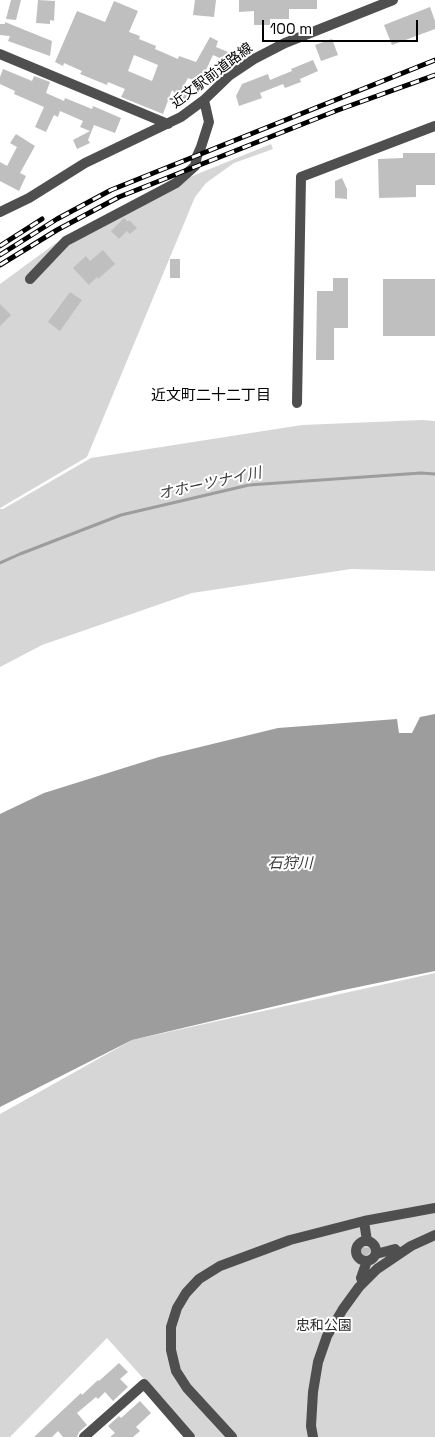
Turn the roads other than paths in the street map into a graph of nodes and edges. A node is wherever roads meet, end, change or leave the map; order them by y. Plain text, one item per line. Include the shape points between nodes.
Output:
1 (392, 0) edge
2 (0, 54) edge
3 (204, 100) junction
4 (168, 124) junction
5 (435, 126) edge
6 (0, 212) edge
7 (30, 279) dead end
8 (297, 403) dead end
9 (435, 1208) edge
10 (364, 1221) junction
11 (435, 1235) edge
12 (367, 1241) junction
13 (399, 1253) junction
14 (376, 1254) junction
15 (367, 1261) junction
16 (363, 1283) junction
17 (84, 1437) edge
18 (190, 1437) edge
19 (232, 1437) edge
20 (313, 1437) edge

1 - 3 street, 近文駅前道路線 via 285,43 254,59 230,75
2 - 4 street
3 - 4 street, 近文駅前道路線
3 - 7 street via 209,122 195,166 176,184 66,241
4 - 6 street, 近文駅前道路線 via 85,163
5 - 8 street via 300,178
9 - 10 street
10 - 12 street
10 - 19 street via 290,1240 220,1266 186,1293 171,1327 171,1350 176,1371 187,1388
11 - 13 street
12 - 14 street via 374,1244
12 - 15 street via 360,1243 356,1250 358,1258
13 - 14 street via 395,1250
13 - 16 street
14 - 15 street
15 - 16 street via 361,1278
16 - 20 street via 327,1336 318,1362 312,1392
17 - 18 street via 144,1384

